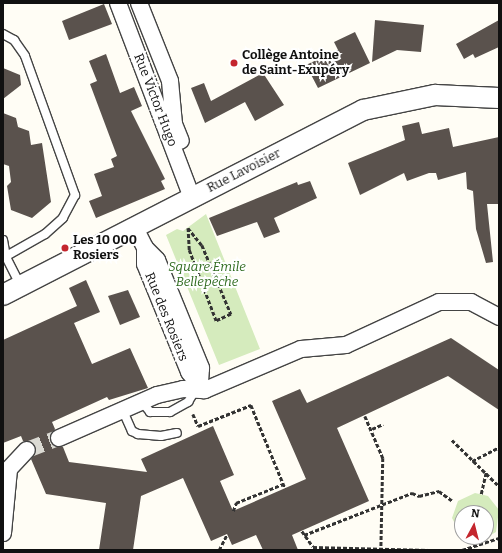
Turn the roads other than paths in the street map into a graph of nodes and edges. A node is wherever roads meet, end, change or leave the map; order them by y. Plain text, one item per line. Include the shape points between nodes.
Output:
1 (118, 3) edge
2 (139, 3) edge
3 (3, 34) edge
4 (499, 98) edge
5 (197, 195) junction
6 (135, 228) junction
7 (3, 240) edge
8 (4, 258) edge
9 (20, 285) junction
10 (3, 295) edge
11 (499, 317) edge
12 (196, 391) junction
13 (123, 411) junction
14 (177, 433) dead end
15 (59, 438) tunnel mouth
16 (27, 450) tunnel mouth
17 (3, 533) edge

1 - 5 street, Rue Victor Hugo
2 - 5 street, Rue Victor Hugo via 170,81 174,124
3 - 8 lane via 14,40 25,56 75,195 63,218
4 - 5 street, Rue Lavoisier via 446,95 372,107
5 - 6 street, Rue Lavoisier
6 - 9 street, Rue Lavoisier
6 - 12 street, Rue des Rosiers via 145,248 157,260 201,368
7 - 8 lane
8 - 9 lane
9 - 10 street, Rue Lavoisier
11 - 12 street via 471,302 439,302 346,345 301,349
12 - 13 street via 173,390
13 - 14 lane via 132,431 138,434 162,436
13 - 15 street
16 - 17 street via 9,469

